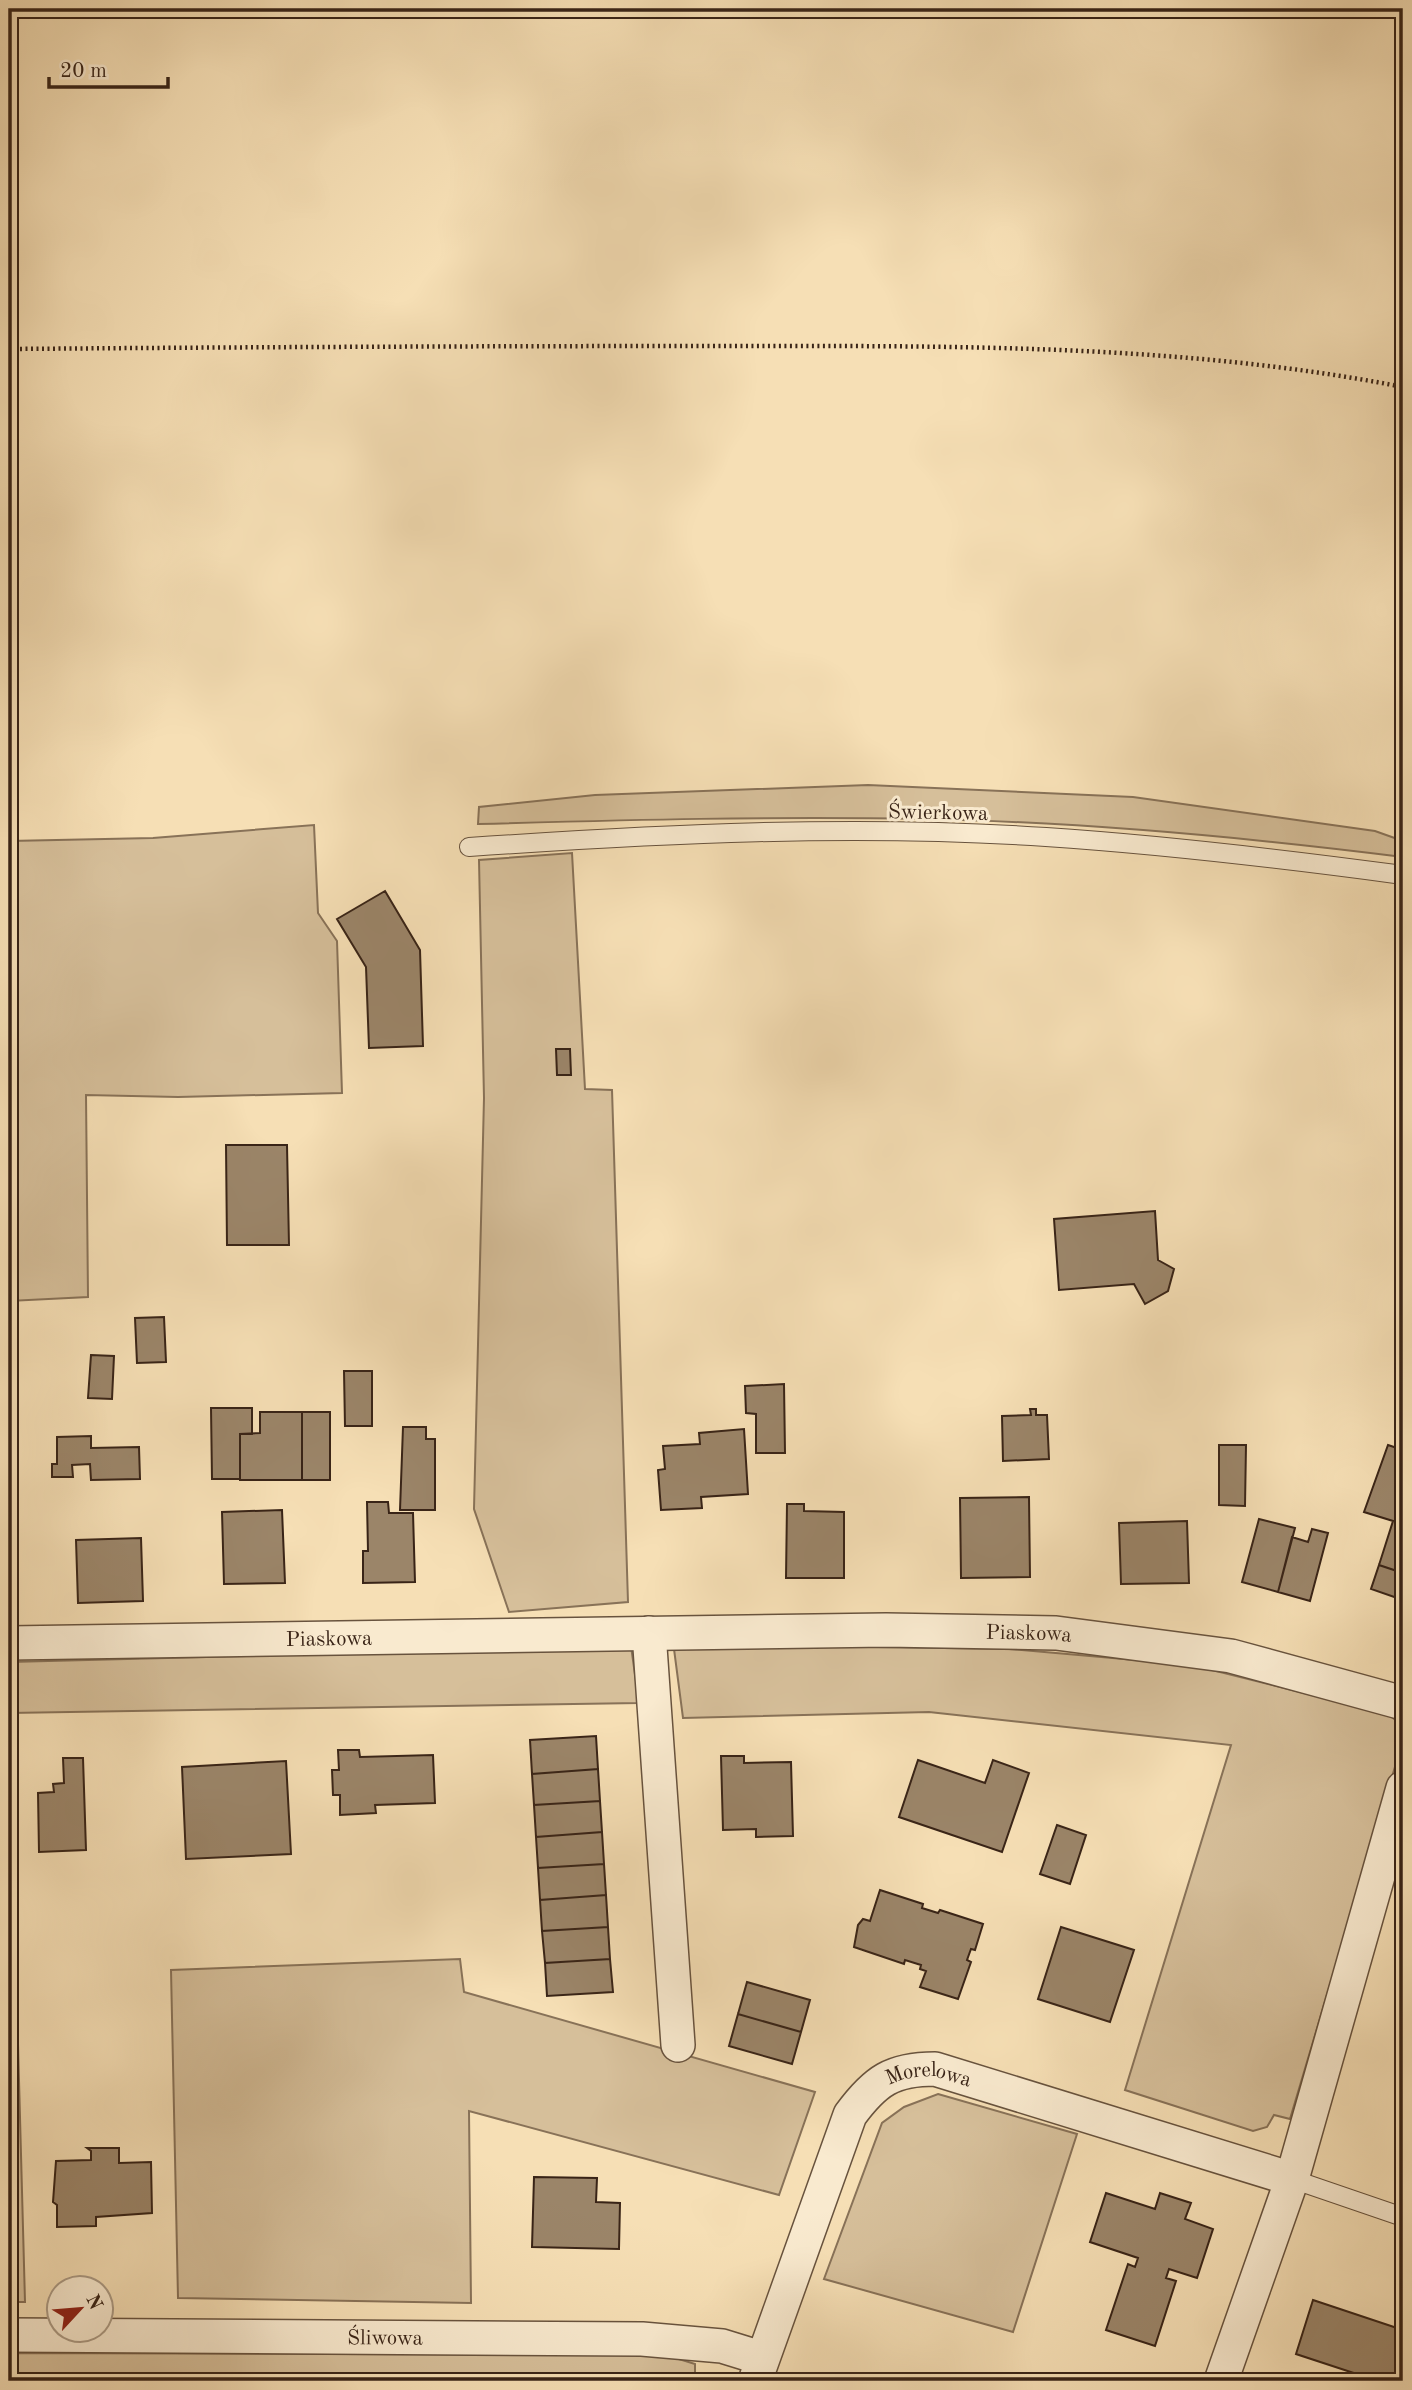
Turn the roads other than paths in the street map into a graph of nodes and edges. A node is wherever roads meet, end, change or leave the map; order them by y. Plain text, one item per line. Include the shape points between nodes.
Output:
1 (469, 847) dead end
2 (1403, 875) edge
3 (649, 1633) junction
4 (9, 1643) edge
5 (1403, 1703) edge
6 (1403, 1788) edge
7 (678, 2045) dead end
8 (1292, 2179) junction
9 (1403, 2217) edge
10 (9, 2335) edge
11 (758, 2370) edge
12 (1221, 2381) edge

1 - 2 lane, Świerkowa via 637,836 911,833 1043,837 1241,853
3 - 4 street, Piaskowa
3 - 5 street, Piaskowa via 1056,1633 1231,1656
3 - 7 street
6 - 8 street
8 - 9 lane
8 - 11 street, Morelowa via 934,2069 894,2075 868,2091 850,2115
8 - 12 street
10 - 11 street, Śliwowa via 642,2339 722,2346

